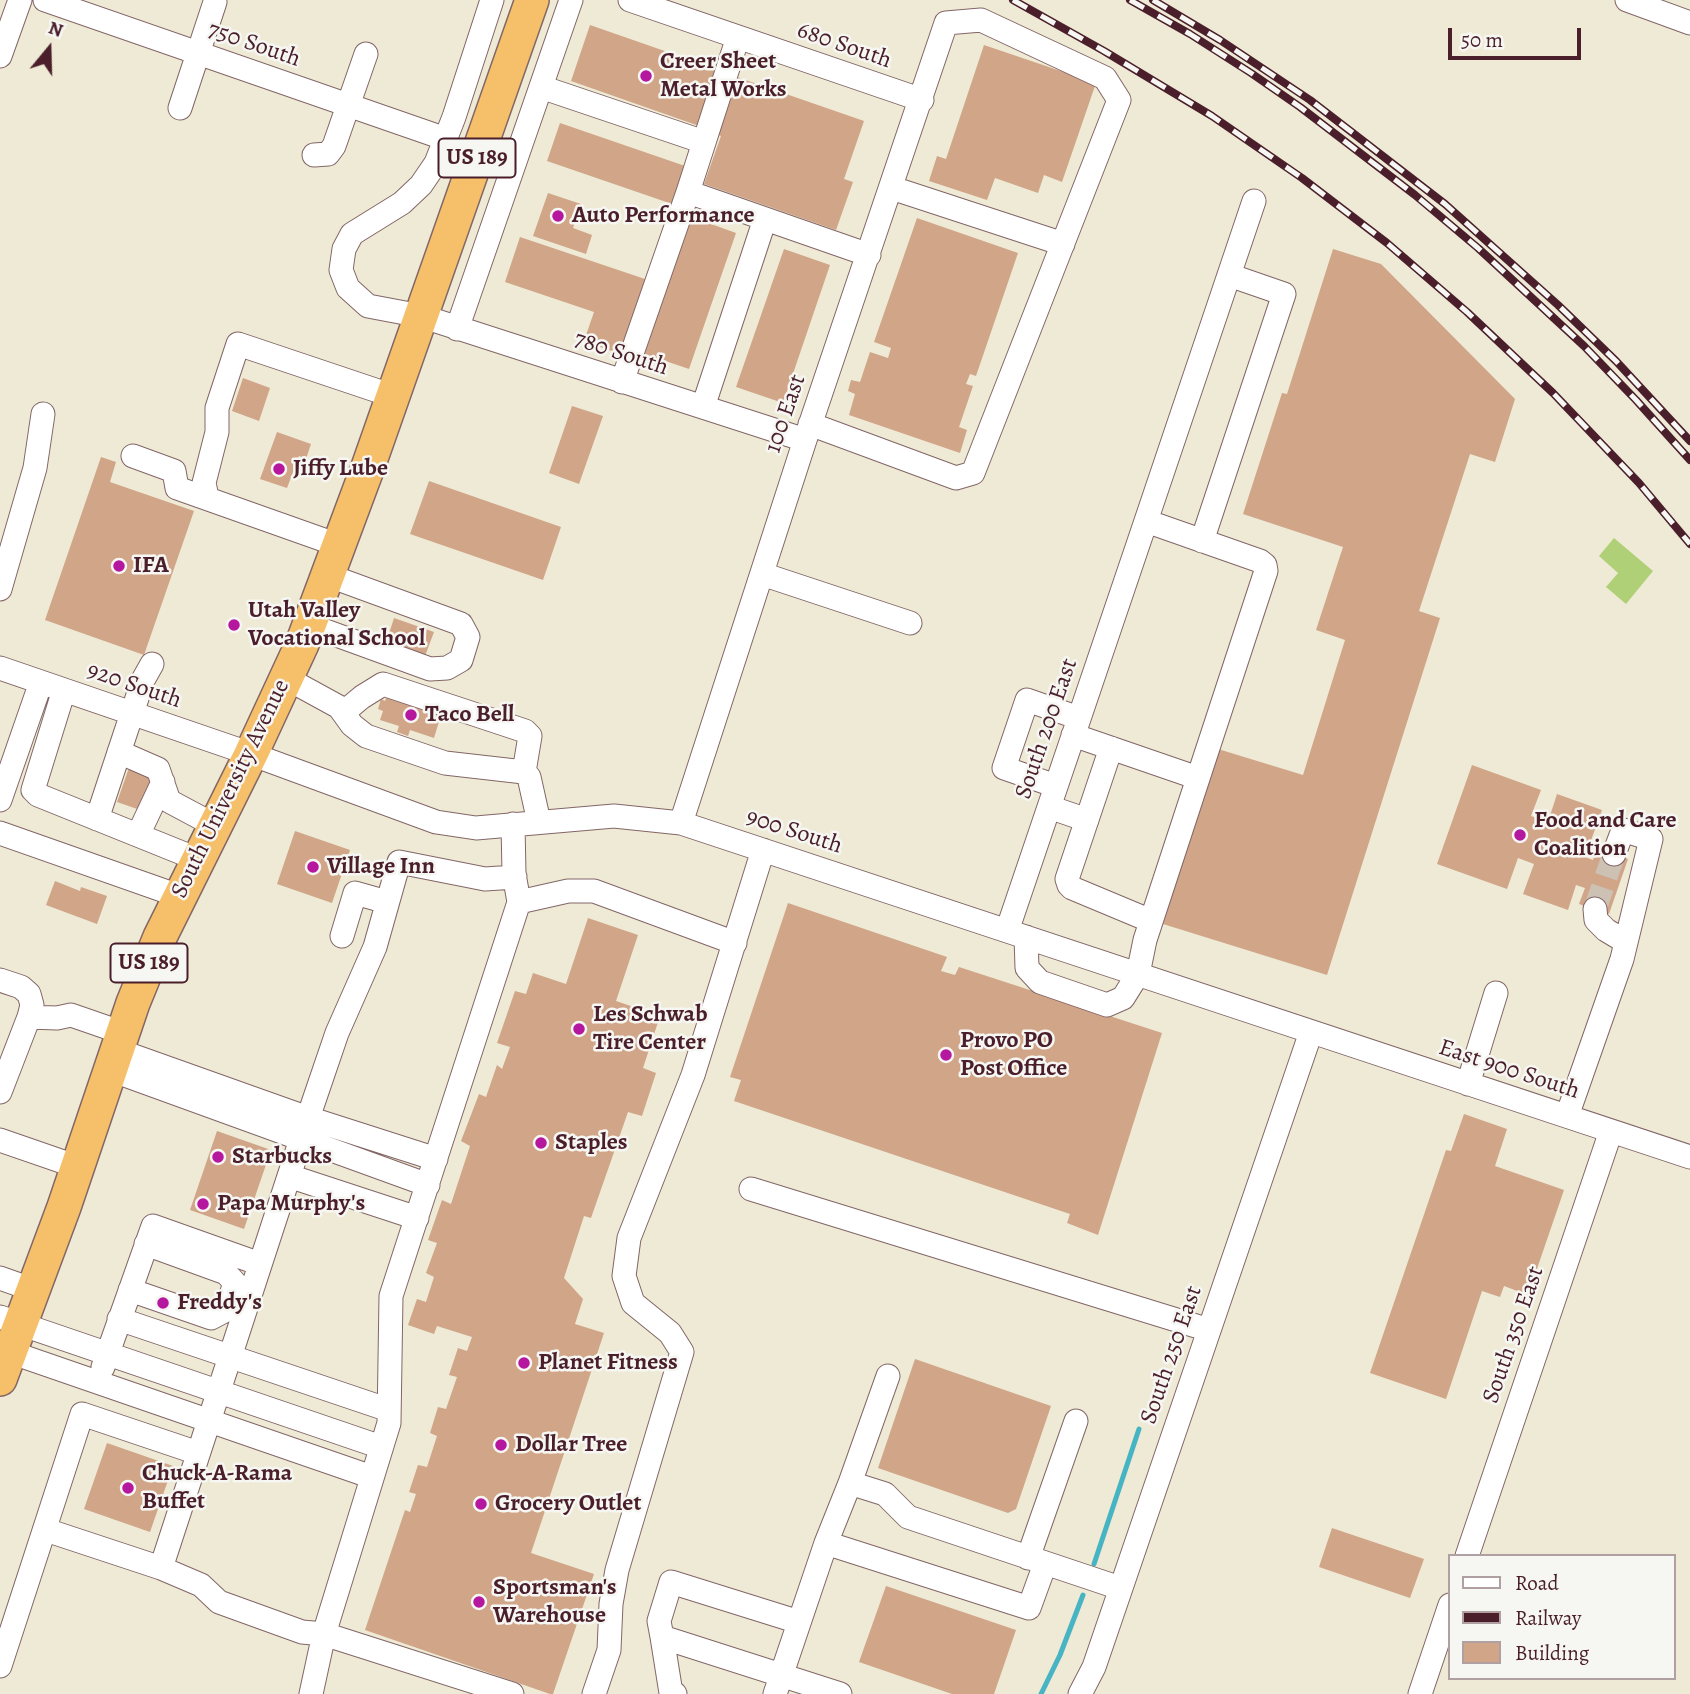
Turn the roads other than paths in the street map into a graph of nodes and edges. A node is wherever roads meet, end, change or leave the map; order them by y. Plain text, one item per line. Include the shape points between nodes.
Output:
1 (20, 0) edge
2 (45, 0) edge
3 (492, 0) edge
4 (532, 0) edge
5 (571, 0) edge
6 (630, 0) edge
7 (1627, 0) edge
8 (215, 2) dead end
9 (1690, 23) edge
10 (738, 37) junction
11 (198, 53) junction
12 (366, 54) dead end
13 (0, 56) edge
14 (541, 87) junction
15 (922, 100) junction
16 (348, 106) junction
17 (180, 108) dead end
18 (446, 139) junction
19 (704, 142) junction
20 (314, 155) dead end
21 (892, 188) junction
22 (688, 192) junction
23 (1254, 201) dead end
24 (765, 219) junction
25 (1063, 244) junction
26 (869, 255) junction
27 (1229, 275) junction
28 (421, 316) junction
29 (457, 329) junction
30 (622, 382) junction
31 (393, 396) junction
32 (703, 407) junction
33 (43, 414) dead end
34 (808, 432) junction
35 (132, 456) dead end
36 (207, 498) junction
37 (1146, 521) junction
38 (1202, 541) junction
39 (333, 560) junction
40 (762, 573) junction
41 (0, 589) edge
42 (910, 623) dead end
43 (309, 625) junction
44 (152, 664) dead end
45 (0, 668) edge
46 (286, 678) junction
47 (41, 682) junction
48 (64, 690) junction
49 (344, 712) junction
50 (132, 713) junction
51 (1076, 727) junction
52 (15, 737) edge
53 (1111, 748) junction
54 (119, 752) junction
55 (251, 754) junction
56 (524, 772) junction
57 (1198, 778) junction
58 (163, 782) junction
59 (1052, 797) junction
60 (0, 800) edge
61 (97, 819) junction
62 (1087, 820) junction
63 (539, 822) junction
64 (681, 823) junction
65 (513, 824) junction
66 (214, 825) junction
67 (0, 833) edge
68 (138, 835) junction
69 (763, 850) junction
70 (1614, 854) tunnel mouth
71 (197, 859) junction
72 (515, 877) junction
73 (179, 896) junction
74 (387, 902) junction
75 (519, 902) junction
76 (1595, 909) dead end
77 (1151, 921) junction
78 (1016, 934) junction
79 (342, 936) dead end
80 (1626, 942) junction
81 (735, 943) junction
82 (1138, 974) junction
83 (0, 980) edge
84 (1496, 993) dead end
85 (29, 1017) junction
86 (1311, 1032) junction
87 (117, 1051) junction
88 (1468, 1084) junction
89 (0, 1092) edge
90 (1567, 1116) junction
91 (304, 1128) junction
92 (1611, 1131) junction
93 (0, 1140) edge
94 (1690, 1157) edge
95 (436, 1159) junction
96 (78, 1167) junction
97 (289, 1176) junction
98 (428, 1185) junction
99 (751, 1189) dead end
100 (417, 1218) junction
101 (146, 1244) junction
102 (260, 1264) junction
103 (0, 1278) edge
104 (34, 1290) junction
105 (130, 1290) junction
106 (119, 1319) junction
107 (1209, 1330) junction
108 (6, 1345) edge
109 (107, 1353) junction
110 (229, 1358) junction
111 (888, 1376) dead end
112 (99, 1383) junction
113 (218, 1391) junction
114 (389, 1410) junction
115 (208, 1420) junction
116 (1076, 1421) dead end
117 (381, 1447) junction
118 (198, 1453) junction
119 (372, 1477) junction
120 (850, 1483) junction
121 (46, 1530) junction
122 (826, 1543) junction
123 (1468, 1554) edge
124 (1036, 1561) junction
125 (161, 1568) junction
126 (1121, 1588) junction
127 (1448, 1611) edge
128 (799, 1622) junction
129 (324, 1634) junction
130 (662, 1637) junction
131 (4, 1640) edge
132 (0, 1665) edge
133 (778, 1685) edge
134 (311, 1694) edge
135 (512, 1694) edge
136 (594, 1694) edge
137 (675, 1694) edge
138 (840, 1694) edge
139 (1080, 1694) edge
140 (1420, 1694) edge

1 - 13 street
2 - 11 street, 750 South
3 - 18 street, 780 South
4 - 28 highway, South University Avenue / US 189
5 - 14 street
6 - 10 street, 680 South
7 - 9 street
8 - 11 street
10 - 15 street, 680 South
10 - 19 street
11 - 16 street, 750 South
11 - 17 street
12 - 16 street
14 - 19 street
14 - 29 street
15 - 21 street, 100 East
15 - 25 street, 100 East via 946,23 981,20 1105,78 1119,100
16 - 18 street, 750 South
16 - 20 street via 334,146 328,154
18 - 28 street, 780 South via 421,185 402,203 352,234 342,260 348,288 368,306
19 - 22 street
21 - 25 street
21 - 26 street, 100 East
22 - 24 street
22 - 30 street
23 - 27 street, South 200 East
24 - 26 street
24 - 32 street
25 - 34 street, 780 South via 973,473 956,478
26 - 34 street, 100 East
27 - 37 street, South 200 East
27 - 38 street via 1284,294
28 - 29 street, 780 South
28 - 31 highway, South University Avenue / US 189
29 - 30 street, 780 South
30 - 32 street, 780 South
31 - 36 street via 238,344 217,408 217,432 204,483
31 - 39 highway, South University Avenue / US 189
32 - 34 street, 780 South
33 - 41 street via 35,468
34 - 40 street, 100 East
35 - 36 street via 174,471 177,488
36 - 39 street
37 - 38 street
37 - 51 street, South 200 East
38 - 57 street via 1260,561 1266,571
39 - 43 highway, South University Avenue / US 189
39 - 43 street via 461,624 468,637 461,660 447,668 430,669
40 - 42 street
40 - 64 street, 100 East
43 - 46 highway, South University Avenue / US 189
44 - 50 street
45 - 47 street, 920 South
46 - 49 street
46 - 55 highway, South University Avenue / US 189
47 - 48 street, 920 South
47 - 52 street
48 - 50 street, 920 South
48 - 61 street via 33,790
49 - 56 street via 366,736 434,759
49 - 56 street via 383,684 513,727 530,736
50 - 54 street
50 - 55 street, 920 South
51 - 53 street
51 - 59 street, South 200 East
51 - 59 street via 1027,700 1004,768
52 - 60 street
53 - 57 street
53 - 62 street
54 - 58 street via 159,769
54 - 61 street
55 - 65 street, 900 South via 436,822 476,828
55 - 66 highway, South University Avenue / US 189
56 - 63 street
57 - 77 street
58 - 66 street via 169,801
58 - 68 street
59 - 62 street
59 - 78 street, South 200 East
61 - 68 street
62 - 77 street via 1069,884
63 - 64 street, 900 South via 614,816
63 - 65 street, 900 South
64 - 69 street, 900 South
65 - 72 street
66 - 71 highway, South University Avenue / US 189
67 - 73 street
68 - 71 street
69 - 78 street, 900 South
69 - 81 street
70 - 80 street via 1623,830 1651,839
71 - 73 highway, South University Avenue / US 189
72 - 74 street via 485,879 399,862
72 - 75 street
73 - 87 highway, South University Avenue / US 189
74 - 79 street via 355,893
74 - 91 street via 375,947 337,1033
75 - 81 street via 568,891 594,891
75 - 95 street
76 - 80 street via 1596,920
77 - 82 street
78 - 82 street, 900 South
78 - 82 street via 1027,968 1040,982 1107,1004 1123,998
80 - 90 street
81 - 136 street via 694,1075 629,1238 624,1276 633,1303 670,1333 682,1352 617,1570 609,1650
82 - 86 street, 900 South
83 - 85 street via 29,994
84 - 88 street
85 - 87 street via 71,1015
85 - 89 street
86 - 88 street, East 900 South
86 - 107 street, South 250 East
87 - 91 street via 201,1092
87 - 96 highway, South University Avenue / US 189
88 - 90 street, East 900 South
90 - 92 street, East 900 South
91 - 95 street
91 - 97 street
91 - 98 street
92 - 94 street, East 900 South
92 - 123 street, South 350 East
93 - 96 street
95 - 98 street
96 - 104 highway, South University Avenue / US 189
97 - 100 street
97 - 102 street
98 - 100 street
99 - 107 street
100 - 114 street via 391,1296
101 - 102 street via 153,1226
101 - 105 street
101 - 105 street via 226,1273 235,1283 226,1310 211,1318
102 - 110 street
103 - 104 street
104 - 108 highway, South University Avenue / US 189
105 - 106 street
106 - 109 street
106 - 110 street
107 - 126 street, South 250 East
108 - 109 street
108 - 112 street
109 - 112 street
109 - 113 street
110 - 113 street
110 - 114 street
111 - 120 street
112 - 115 street
113 - 115 street
113 - 117 street
114 - 117 street
115 - 118 street
115 - 119 street
116 - 124 street
117 - 119 street
118 - 121 street via 82,1414
118 - 125 street
119 - 129 street
120 - 122 street
120 - 124 street via 885,1494 908,1517
121 - 125 street
121 - 131 street
122 - 124 street via 1029,1608
122 - 128 street
124 - 126 street
125 - 129 street via 201,1585 219,1602 302,1632
126 - 139 street, South 250 East
127 - 140 street
128 - 130 street via 671,1582 659,1621
128 - 133 street
129 - 134 street
129 - 135 street
130 - 133 street
130 - 137 street via 670,1693
131 - 132 street
133 - 138 street

